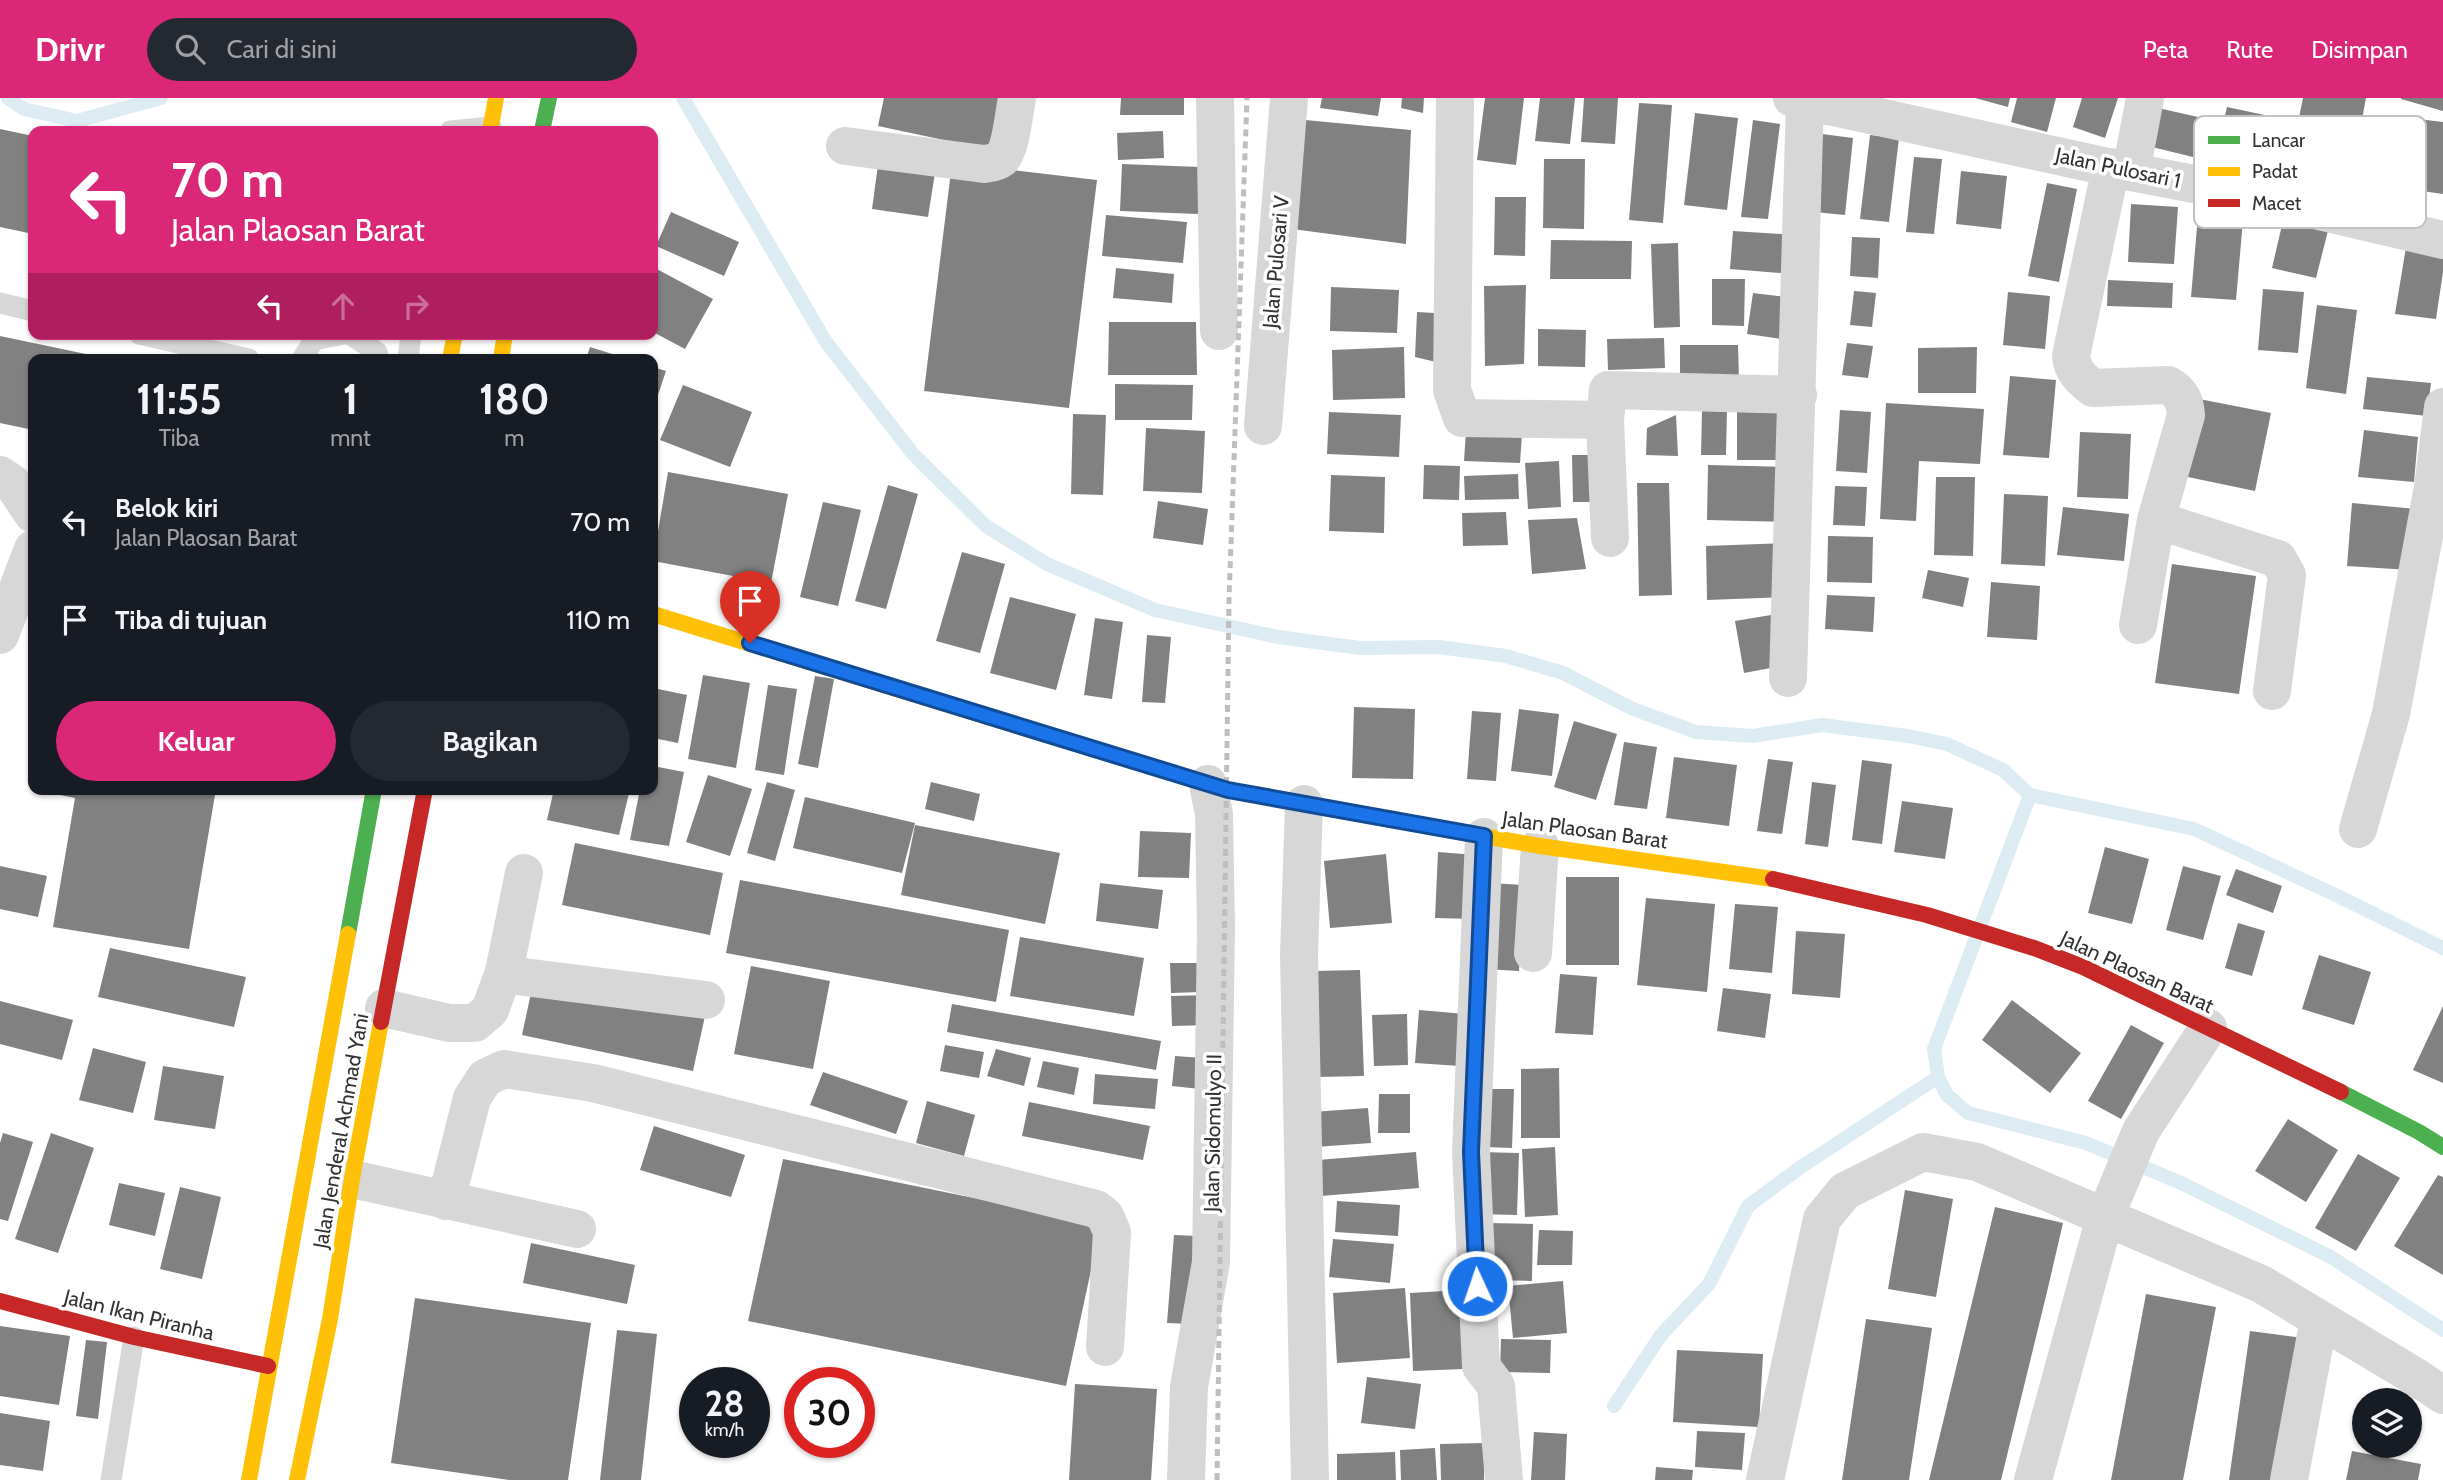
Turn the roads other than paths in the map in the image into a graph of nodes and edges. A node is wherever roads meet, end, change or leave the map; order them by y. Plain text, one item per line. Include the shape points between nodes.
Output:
1 (496, 98) edge
2 (549, 98) edge
3 (1017, 98) edge
4 (1215, 98) edge
5 (1289, 98) edge
6 (1455, 98) edge
7 (2144, 98) edge
8 (1799, 99) edge
9 (491, 126) edge
10 (543, 126) edge
11 (845, 146) dead end
12 (2121, 169) junction
13 (2194, 183) edge
14 (2392, 228) edge
15 (2443, 240) edge
16 (0, 303) edge
17 (28, 310) edge
18 (1219, 331) dead end
19 (165, 340) edge
20 (357, 340) edge
21 (227, 354) edge
22 (378, 354) edge
23 (1798, 395) junction
24 (2443, 407) edge
25 (1605, 419) junction
26 (1263, 426) dead end
27 (0, 475) edge
28 (28, 507) edge
29 (2156, 520) junction
30 (1610, 538) dead end
31 (28, 562) edge
32 (658, 616) edge
33 (2138, 625) dead end
34 (0, 635) edge
35 (1788, 678) dead end
36 (2272, 691) dead end
37 (1208, 784) junction
38 (373, 795) edge
39 (424, 795) edge
40 (1304, 804) junction
41 (2358, 829) dead end
42 (1484, 836) junction
43 (1540, 846) junction
44 (524, 873) dead end
45 (1533, 953) dead end
46 (504, 972) junction
47 (706, 1000) dead end
48 (384, 1008) junction
49 (2208, 1028) junction
50 (2443, 1147) edge
51 (352, 1179) junction
52 (446, 1201) junction
53 (2105, 1217) junction
54 (576, 1229) dead end
55 (0, 1301) edge
56 (2319, 1319) junction
57 (134, 1338) junction
58 (1105, 1347) dead end
59 (268, 1366) junction
60 (2443, 1395) edge
61 (111, 1480) edge
62 (249, 1480) edge
63 (297, 1480) edge
64 (1186, 1480) edge
65 (1310, 1480) edge
66 (1504, 1480) edge
67 (1765, 1480) edge
68 (2033, 1480) edge
69 (2289, 1480) edge

1 - 9 street
2 - 10 street
3 - 11 street via 1009,139 997,162
4 - 18 street
5 - 26 street, Jalan Pulosari V
6 - 25 street via 1452,390 1462,418
7 - 12 street
8 - 12 street, Jalan Pulosari 1
8 - 23 street
12 - 13 street, Jalan Pulosari 1
12 - 29 street via 2071,356 2077,374 2093,388 2168,385 2183,399 2186,415
14 - 15 street, Jalan Pulosari 1
16 - 17 lane
19 - 21 lane
20 - 22 lane
23 - 25 street via 1608,390
23 - 35 street
24 - 41 street via 2391,715
25 - 30 street
27 - 28 street via 12,483
29 - 33 street
29 - 36 street via 2282,562 2287,575
31 - 34 street
32 - 37 street, Jalan Plaosan Barat
37 - 40 street, Jalan Plaosan Barat
37 - 64 street, Jalan Sidomulyo II via 1214,814 1216,916 1211,1262 1189,1387
38 - 59 street, Jalan Jenderal Achmad Yani
39 - 48 street, Jalan Jenderal Achmad Yani
40 - 42 street, Jalan Plaosan Barat
40 - 65 street via 1299,955
42 - 43 street, Jalan Plaosan Barat
42 - 66 street via 1471,1152 1481,1366 1496,1386
43 - 45 street
43 - 49 street, Jalan Plaosan Barat via 1782,880 1927,915 2083,967
44 - 46 street
46 - 47 street
46 - 48 street via 490,1010 475,1023 449,1023
48 - 51 street, Jalan Jenderal Achmad Yani
49 - 50 street, Jalan Plaosan Barat
49 - 53 street via 2141,1131
51 - 52 street
51 - 63 street, Jalan Jenderal Achmad Yani via 330,1319
52 - 54 street
52 - 58 street via 472,1098 485,1079 504,1069 593,1083 1096,1209 1112,1232
53 - 56 street via 2261,1284
53 - 67 street via 1977,1162 1923,1152 1845,1191 1822,1219
53 - 68 street
55 - 57 street, Jalan Ikan Piranha
56 - 60 street
56 - 69 street
57 - 59 street, Jalan Ikan Piranha
57 - 61 lane
59 - 62 street, Jalan Jenderal Achmad Yani

